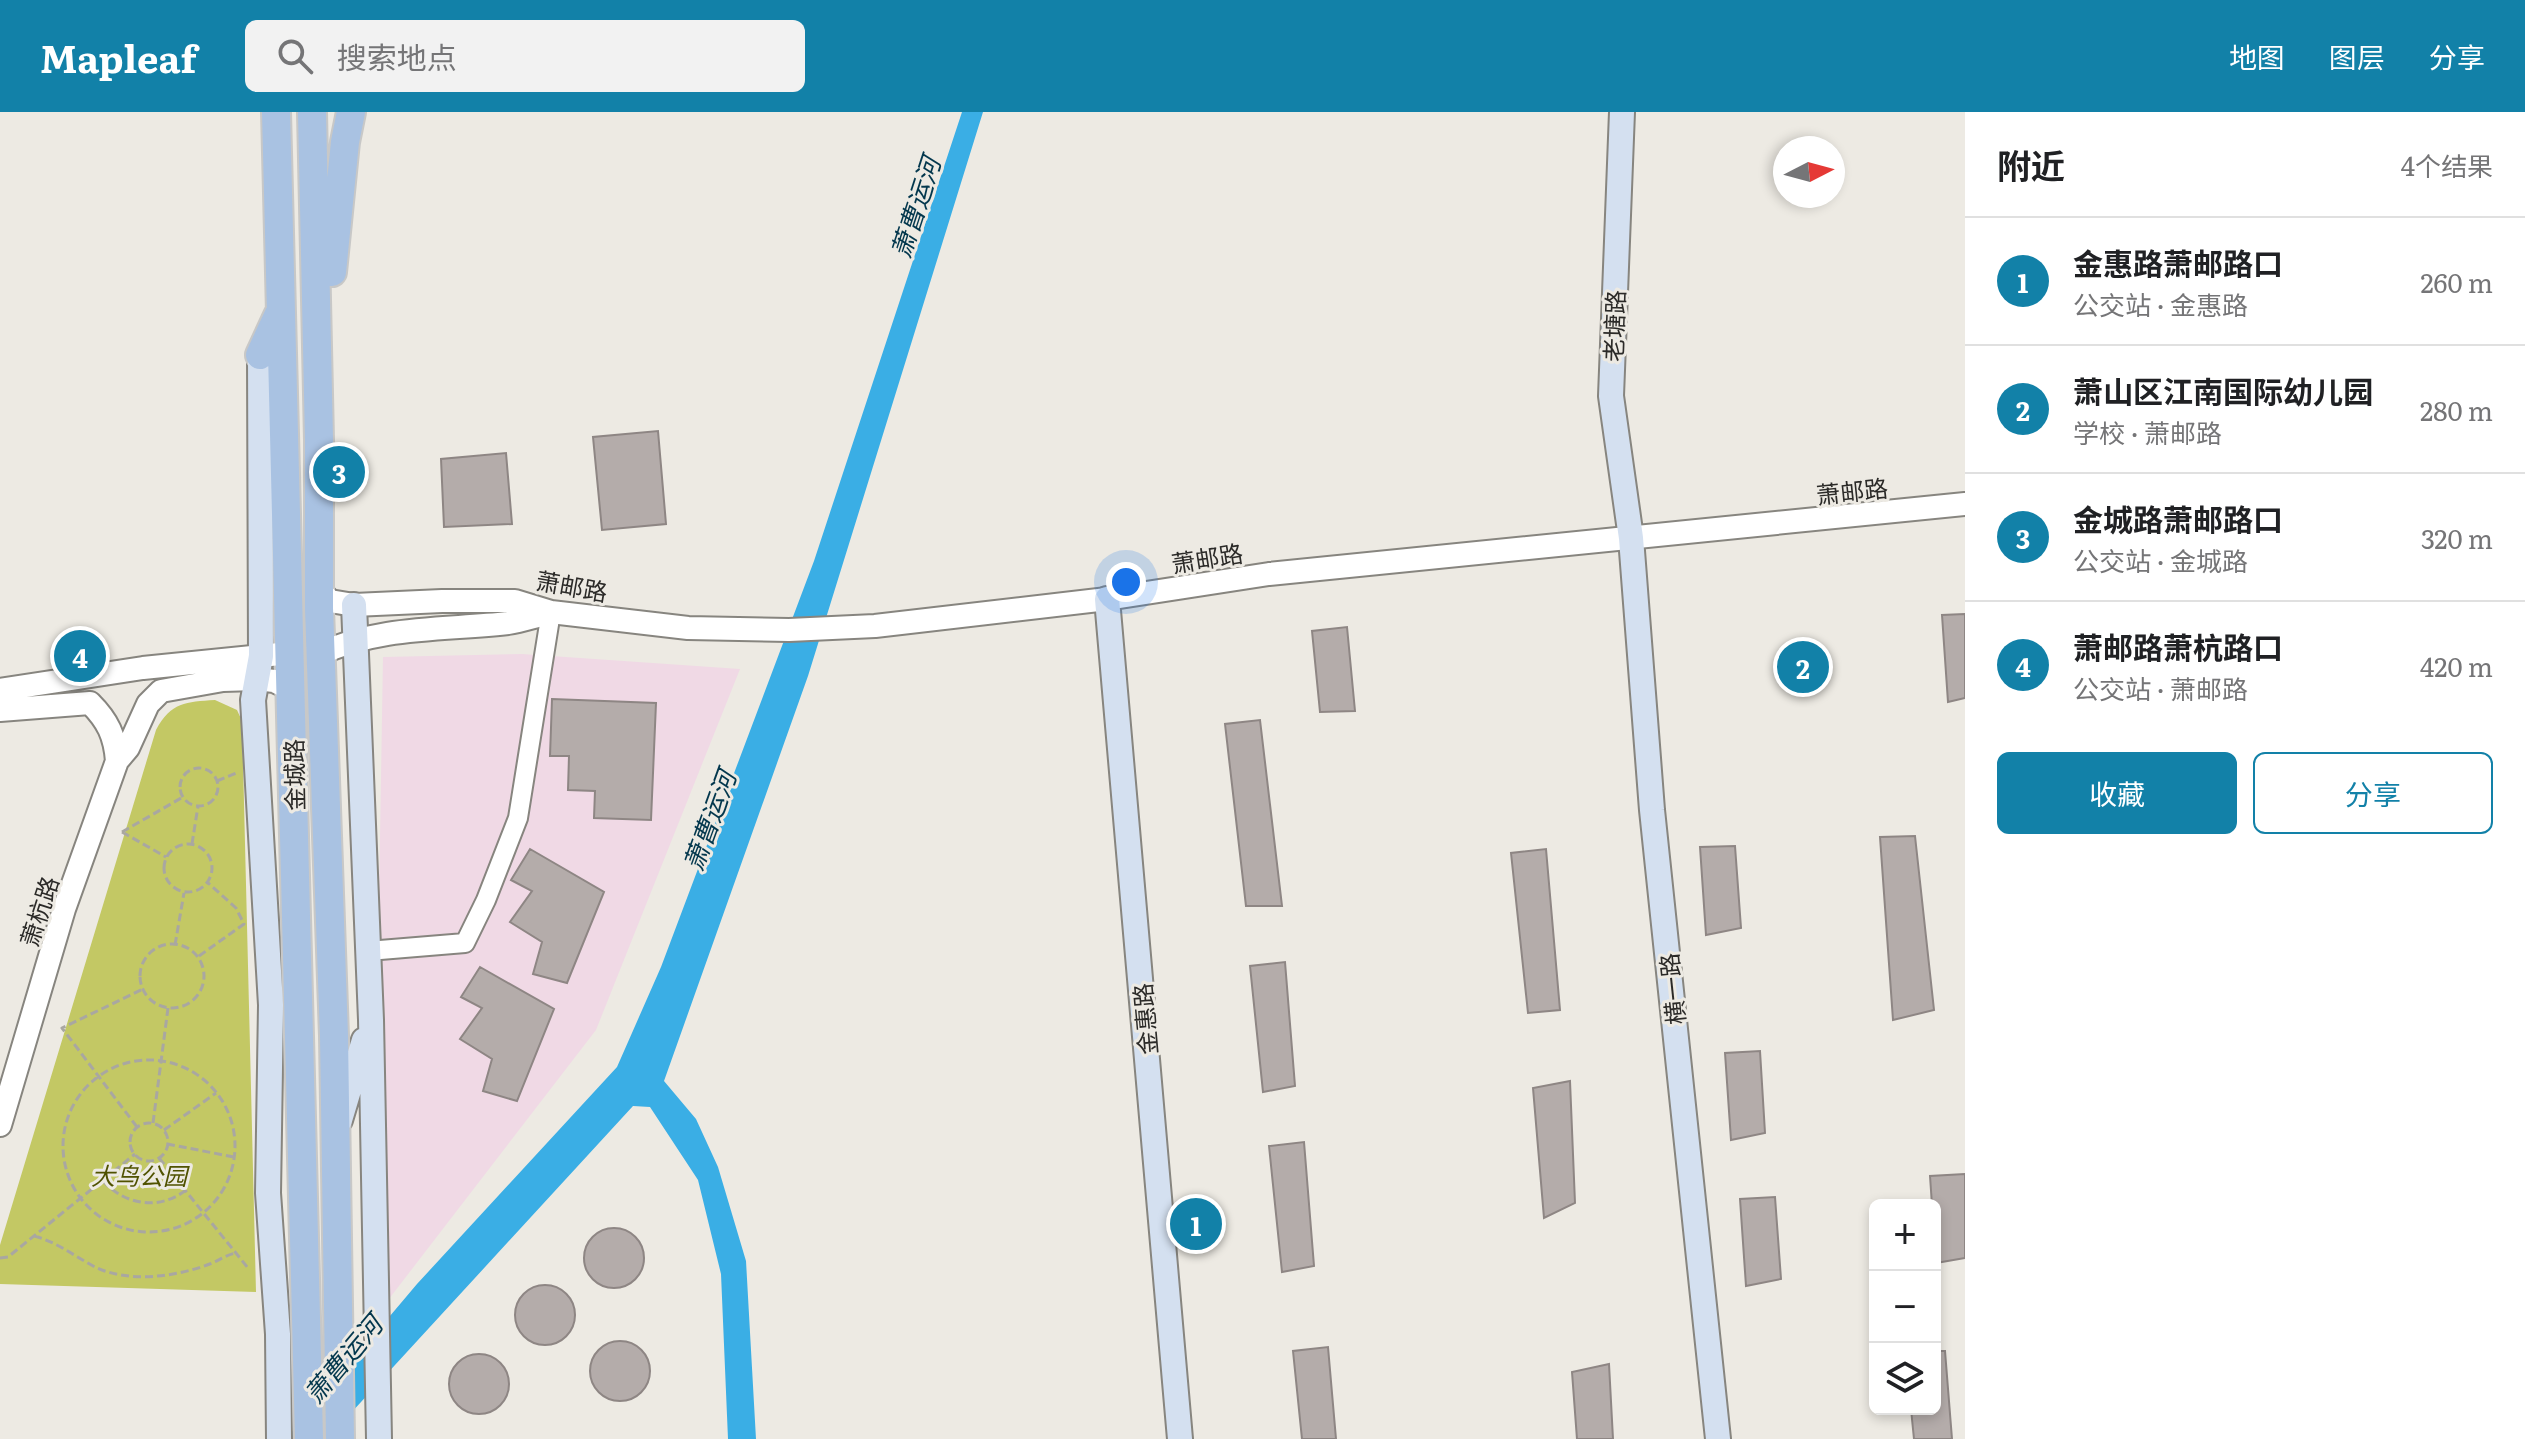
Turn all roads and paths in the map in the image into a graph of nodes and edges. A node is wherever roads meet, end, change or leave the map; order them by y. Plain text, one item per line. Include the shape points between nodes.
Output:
1 (312, 112) edge
2 (351, 112) edge
3 (1622, 112) edge
4 (274, 119) edge
5 (282, 308) junction
6 (260, 355) joint
7 (319, 440) junction
8 (1965, 504) edge
9 (1631, 538) junction
10 (319, 590) junction
11 (1107, 599) junction
12 (354, 605) junction
13 (551, 612) junction
14 (356, 639) junction
15 (290, 653) junction
16 (320, 654) junction
17 (259, 668) junction
18 (291, 689) junction
19 (0, 690) edge
20 (0, 710) edge
21 (117, 761) junction
22 (183, 797) junction
23 (198, 806) junction
24 (192, 844) junction
25 (166, 857) junction
26 (207, 882) junction
27 (184, 892) junction
28 (175, 945) junction
29 (368, 951) junction
30 (197, 957) junction
31 (143, 989) junction
32 (168, 1008) junction
33 (371, 1020) junction
34 (161, 1060) junction
35 (99, 1076) junction
36 (216, 1093) junction
37 (153, 1123) junction
38 (0, 1125) edge
39 (137, 1127) junction
40 (163, 1130) junction
41 (336, 1133) junction
42 (167, 1144) junction
43 (135, 1154) junction
44 (234, 1157) junction
45 (159, 1158) junction
46 (102, 1180) junction
47 (186, 1190) junction
48 (81, 1198) junction
49 (203, 1212) junction
50 (34, 1236) junction
51 (236, 1253) junction
52 (0, 1258) edge
53 (248, 1268) dead end
54 (379, 1428) edge
55 (278, 1434) edge
56 (309, 1439) edge
57 (340, 1439) edge
58 (1180, 1439) edge
59 (1718, 1439) edge

1 - 7 main road, 金城路
2 - 7 main road
3 - 9 main road, 老塘路 via 1611,396
4 - 5 main road, 金城路
5 - 6 main road
5 - 15 main road, 金城路
6 - 17 main road, 金城路
7 - 10 main road, 金城路
8 - 9 street, 萧邮路
9 - 11 street, 萧邮路 via 1269,574
9 - 59 main road, 横一路 via 1652,810
10 - 12 street, 萧邮路 via 330,601
10 - 16 main road, 金城路
11 - 13 street, 萧邮路 via 789,630 688,628
11 - 58 main road, 金惠路
12 - 13 street, 萧邮路 via 515,601
12 - 14 main road
13 - 14 street via 509,623
13 - 29 street via 518,818 465,943
14 - 16 street
14 - 29 main road
15 - 17 street
15 - 18 main road, 金城路
16 - 41 main road, 金城路
17 - 18 street
17 - 19 street via 143,668
17 - 21 street, 萧杭路 via 161,691 148,704
17 - 55 main road, 金城路 via 253,700 271,1005 268,1193 278,1334
18 - 56 main road, 金城路
20 - 21 street via 90,703 112,733
21 - 38 street, 萧杭路 via 64,909
22 - 23 path
22 - 23 path via 180,785 185,774 196,768 209,771 217,781 217,793 210,803
22 - 25 path via 122,832
23 - 24 path
24 - 25 path via 177,846
24 - 26 path via 209,858
25 - 27 path via 167,881
26 - 27 path
26 - 30 path via 236,908 244,924
27 - 28 path
28 - 30 path
28 - 31 path via 161,946 145,959
29 - 33 main road
30 - 32 path via 204,976 197,996
31 - 32 path via 157,1005
31 - 35 path via 62,1028
32 - 34 path
33 - 41 main road
33 - 54 main road
34 - 35 path via 125,1063
34 - 36 path via 192,1071
34 - 37 path
35 - 39 path
35 - 48 path via 81,1094 65,1126 67,1170
36 - 40 path
36 - 44 path via 233,1125
37 - 39 path
37 - 40 path
39 - 43 path via 130,1140
40 - 42 path
41 - 57 main road, 金城路
42 - 44 path
42 - 45 path
43 - 45 path via 148,1161
43 - 46 path
44 - 49 path via 223,1190
45 - 47 path
46 - 47 path via 120,1196 145,1203
46 - 48 path
47 - 49 path
48 - 49 path via 107,1221 128,1230 172,1229
48 - 50 path
49 - 51 path
50 - 51 path via 97,1268 129,1276 189,1271
50 - 52 path
51 - 53 path

